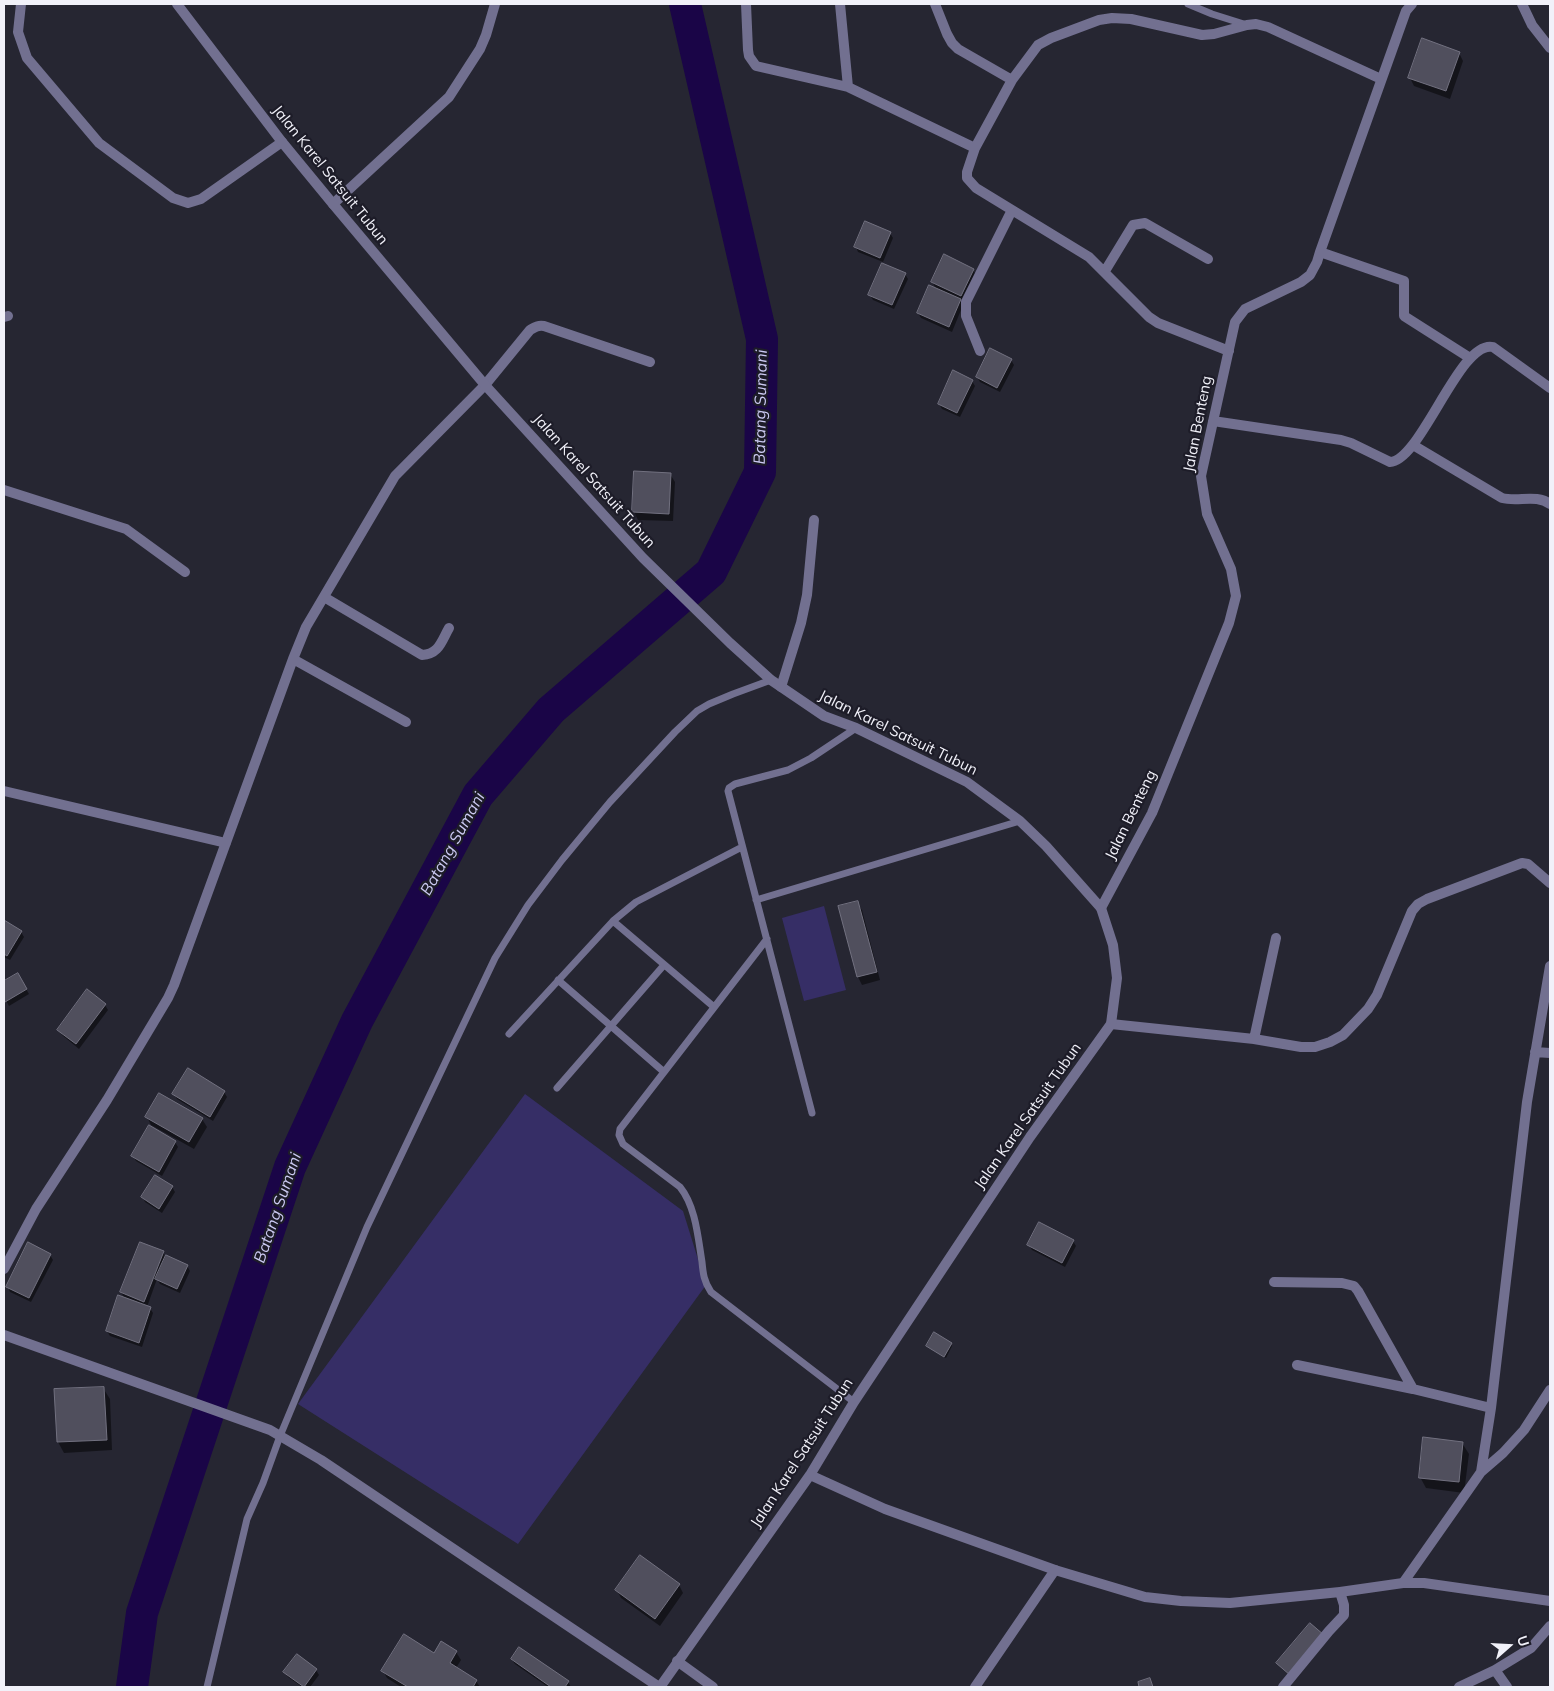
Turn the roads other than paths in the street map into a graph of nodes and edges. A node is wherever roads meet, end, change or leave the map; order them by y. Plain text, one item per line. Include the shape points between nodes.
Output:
1 (20, 4) edge
2 (177, 4) edge
3 (495, 4) edge
4 (746, 4) edge
5 (840, 4) edge
6 (935, 4) edge
7 (1188, 4) edge
8 (1522, 4) edge
9 (1406, 6) edge
10 (1247, 25) junction
11 (1550, 48) edge
12 (1012, 80) junction
13 (1382, 80) junction
14 (848, 87) junction
15 (282, 142) junction
16 (975, 148) junction
17 (333, 204) junction
18 (1012, 210) junction
19 (1320, 252) junction
20 (1208, 259) dead end
21 (1105, 271) junction
22 (980, 351) dead end
23 (1229, 351) junction
24 (1470, 358) junction
25 (650, 362) dead end
26 (485, 385) junction
27 (1550, 388) edge
28 (1213, 422) junction
29 (1413, 445) junction
30 (4, 490) edge
31 (1550, 504) edge
32 (814, 520) dead end
33 (186, 572) dead end
34 (324, 597) junction
35 (449, 628) dead end
36 (293, 659) junction
37 (771, 680) junction
38 (781, 687) junction
39 (406, 722) dead end
40 (856, 728) junction
41 (4, 791) edge
42 (1020, 821) junction
43 (226, 843) junction
44 (742, 847) junction
45 (1550, 883) edge
46 (756, 900) junction
47 (1102, 908) junction
48 (613, 921) junction
49 (1276, 938) dead end
50 (767, 939) junction
51 (664, 965) junction
52 (1550, 966) edge
53 (558, 980) junction
54 (714, 1007) junction
55 (1110, 1024) junction
56 (611, 1026) junction
57 (509, 1034) dead end
58 (1254, 1040) junction
59 (1535, 1052) junction
60 (1550, 1053) edge
61 (664, 1072) junction
62 (557, 1088) dead end
63 (812, 1112) dead end
64 (4, 1270) edge
65 (1274, 1282) dead end
66 (4, 1335) edge
67 (1297, 1365) dead end
68 (1413, 1390) junction
69 (1550, 1390) edge
70 (854, 1402) junction
71 (1491, 1408) junction
72 (280, 1436) junction
73 (1481, 1472) junction
74 (810, 1475) junction
75 (1055, 1570) junction
76 (1403, 1583) junction
77 (1340, 1592) junction
78 (1550, 1601) edge
79 (1550, 1626) edge
80 (677, 1661) junction
81 (1495, 1670) junction
82 (207, 1687) edge
83 (659, 1687) edge
84 (713, 1687) edge
85 (974, 1687) edge
86 (1283, 1687) edge
87 (1459, 1687) edge
88 (1507, 1687) edge

1 - 15 street via 18,32 27,58 100,143 173,198 188,204 201,199
2 - 15 street, Jalan Karel Satsuit Tubun
3 - 17 street via 480,48 449,97
4 - 14 street via 748,50 756,66
5 - 14 street
6 - 12 street via 952,43 958,49
7 - 10 lane
8 - 11 street via 1532,25
9 - 13 street, Jalan Benteng
10 - 12 street via 1202,35 1131,19 1099,20 1038,45
10 - 13 street via 1268,27
12 - 16 street
13 - 19 street, Jalan Benteng
14 - 16 street
15 - 17 street, Jalan Karel Satsuit Tubun
16 - 18 street via 967,172 971,184
17 - 26 street, Jalan Karel Satsuit Tubun
18 - 21 street via 1089,257
18 - 22 street via 966,302 966,316
19 - 23 street, Jalan Benteng via 1318,262 1305,279 1245,309 1235,322
19 - 24 street via 1404,281 1404,316
20 - 21 street via 1146,223 1138,223 1133,225
21 - 23 street via 1158,323
23 - 28 street, Jalan Benteng
24 - 27 street via 1486,347 1493,347
24 - 29 street
25 - 26 street via 539,325 530,330
26 - 34 street via 395,476
26 - 37 street, Jalan Karel Satsuit Tubun via 643,558
28 - 29 street via 1341,440 1390,462 1399,460
28 - 47 street, Jalan Benteng via 1201,476 1207,514 1231,569 1236,596 1229,623 1152,813
29 - 31 street via 1502,498 1540,498
30 - 33 street via 121,526
32 - 38 street via 807,595
34 - 35 street via 422,655 436,651
34 - 36 street via 301,636
36 - 39 street
36 - 43 street
37 - 38 street, Jalan Karel Satsuit Tubun
37 - 72 lane via 697,711 610,802 528,905 495,958 375,1210
38 - 40 street, Jalan Karel Satsuit Tubun via 824,716
40 - 42 street, Jalan Karel Satsuit Tubun via 967,782
40 - 44 lane via 788,770 729,788
41 - 43 street
42 - 46 lane
42 - 47 street, Jalan Karel Satsuit Tubun
43 - 64 street via 168,998 36,1209
44 - 46 lane
44 - 48 lane via 636,902
45 - 58 street via 1528,864 1522,863 1427,899 1412,911 1377,995 1342,1035 1315,1047
46 - 50 lane
47 - 55 street, Jalan Karel Satsuit Tubun via 1113,945 1117,978
48 - 51 lane
48 - 53 lane
49 - 58 street
50 - 54 lane
50 - 63 lane
51 - 54 lane
51 - 56 lane
52 - 59 street
53 - 56 lane
53 - 57 lane
54 - 61 lane
55 - 58 street
55 - 70 street, Jalan Karel Satsuit Tubun via 1030,1137
56 - 61 lane
56 - 62 lane
59 - 60 street
59 - 71 street via 1526,1102
61 - 70 lane via 620,1129 620,1140 682,1189 695,1220 705,1281 711,1292
65 - 68 street via 1354,1286
66 - 72 street
67 - 68 street
68 - 71 street
69 - 73 street via 1524,1430
70 - 74 street, Jalan Karel Satsuit Tubun
71 - 73 street
72 - 82 lane via 247,1519
72 - 83 street via 321,1460
73 - 76 street
74 - 75 street via 885,1509
74 - 80 street, Jalan Karel Satsuit Tubun
75 - 77 street via 1145,1597 1181,1601 1230,1603
75 - 85 street
76 - 77 street
76 - 78 street via 1424,1583
77 - 86 street via 1344,1615
79 - 81 street via 1531,1648
80 - 83 street, Jalan Karel Satsuit Tubun
80 - 84 street
81 - 87 street
81 - 88 street

